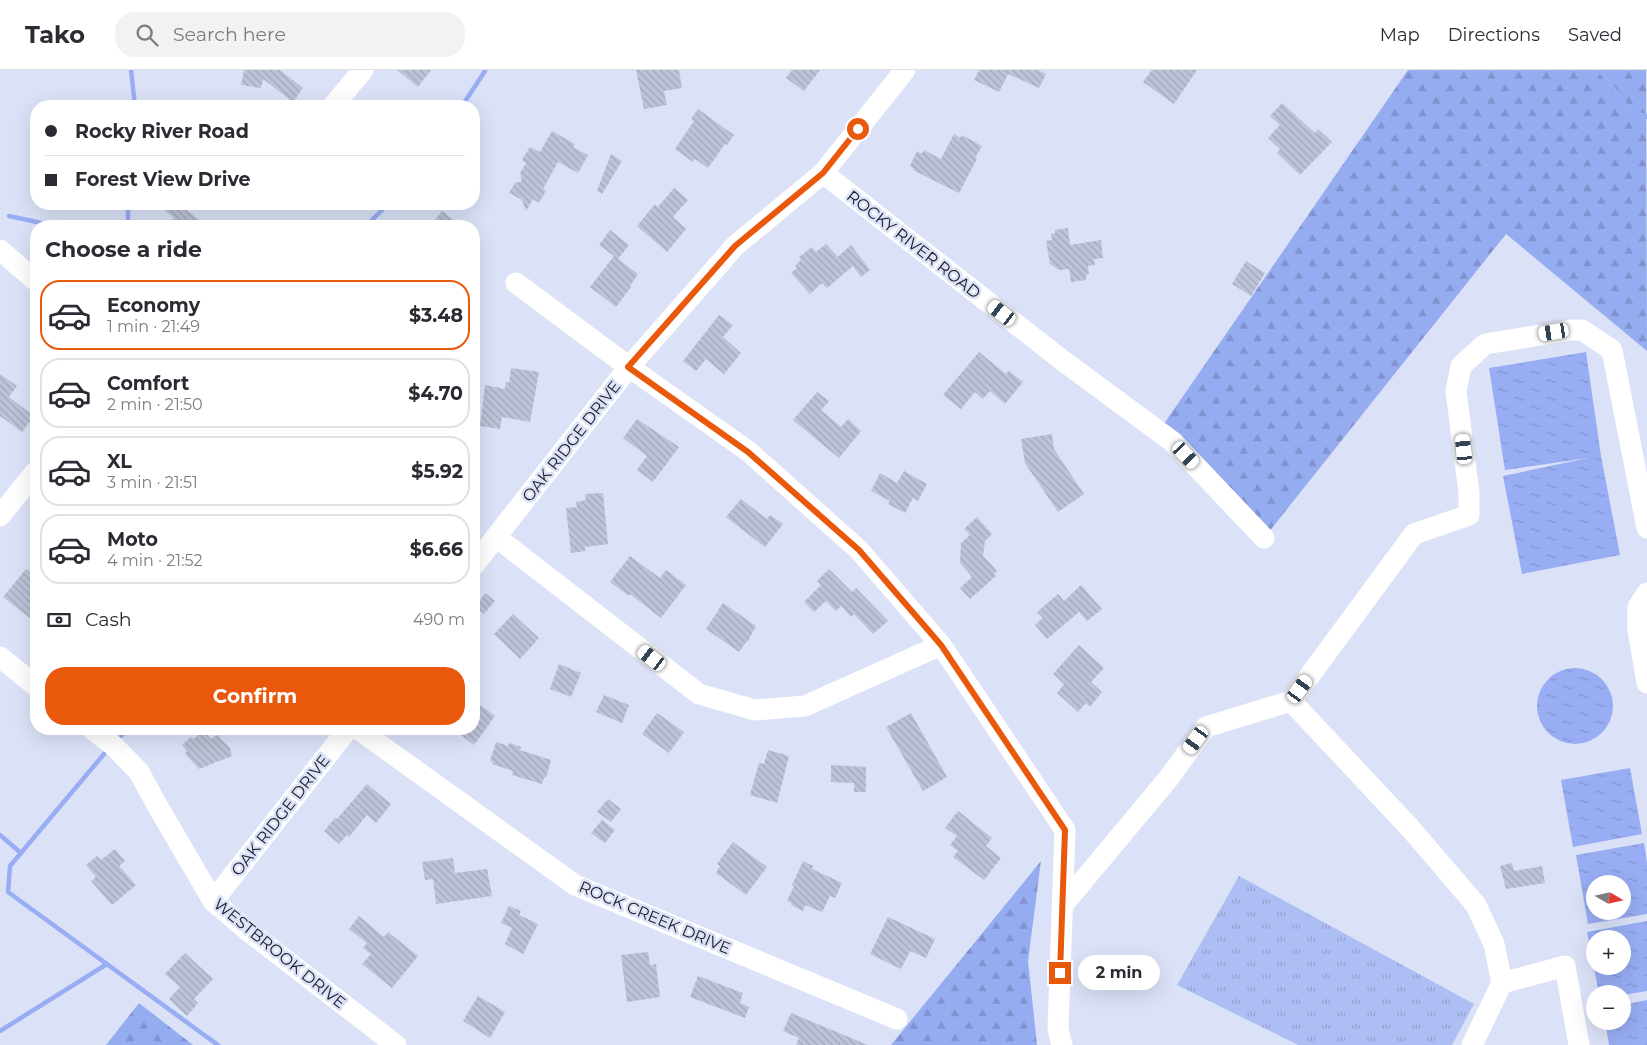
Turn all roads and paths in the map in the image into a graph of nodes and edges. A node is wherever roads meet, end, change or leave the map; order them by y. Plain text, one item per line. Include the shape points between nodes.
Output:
1 (363, 70) edge
2 (905, 70) edge
3 (338, 100) edge
4 (823, 173) junction
5 (0, 250) edge
6 (30, 276) edge
7 (516, 282) dead end
8 (628, 367) junction
9 (30, 478) edge
10 (0, 516) edge
11 (1647, 528) edge
12 (496, 537) junction
13 (1264, 538) dead end
14 (480, 557) edge
15 (1647, 592) edge
16 (941, 645) junction
17 (0, 658) edge
18 (30, 681) edge
19 (1647, 683) edge
20 (1291, 701) junction
21 (100, 735) edge
22 (343, 735) edge
23 (366, 735) edge
24 (213, 901) junction
25 (1062, 906) junction
26 (1502, 983) junction
27 (897, 1019) dead end
28 (396, 1045) edge
29 (1062, 1045) edge
30 (1472, 1045) edge
31 (1579, 1045) edge

1 - 3 street
2 - 4 street
4 - 8 street, OAK RIDGE DRIVE via 735,246
4 - 13 street, ROCKY RIVER ROAD via 1062,360 1173,442
5 - 6 street
7 - 8 street
8 - 12 street, OAK RIDGE DRIVE
8 - 16 street via 756,458 859,550
9 - 10 street
11 - 20 street via 1612,350 1582,330 1485,344 1461,366 1456,391 1469,515 1414,534
12 - 14 street, OAK RIDGE DRIVE
12 - 16 street via 699,694 755,710 805,706
15 - 19 street via 1638,607 1638,630
16 - 25 street via 1065,830
17 - 18 street
20 - 25 street via 1206,727 1168,779
20 - 26 street via 1410,828 1476,905 1494,944
21 - 24 street, WESTBROOK DRIVE via 140,772
22 - 24 street, OAK RIDGE DRIVE
23 - 27 street, ROCK CREEK DRIVE via 575,885
24 - 28 street, WESTBROOK DRIVE
25 - 29 street via 1058,1029
26 - 30 street
26 - 31 street via 1565,966

